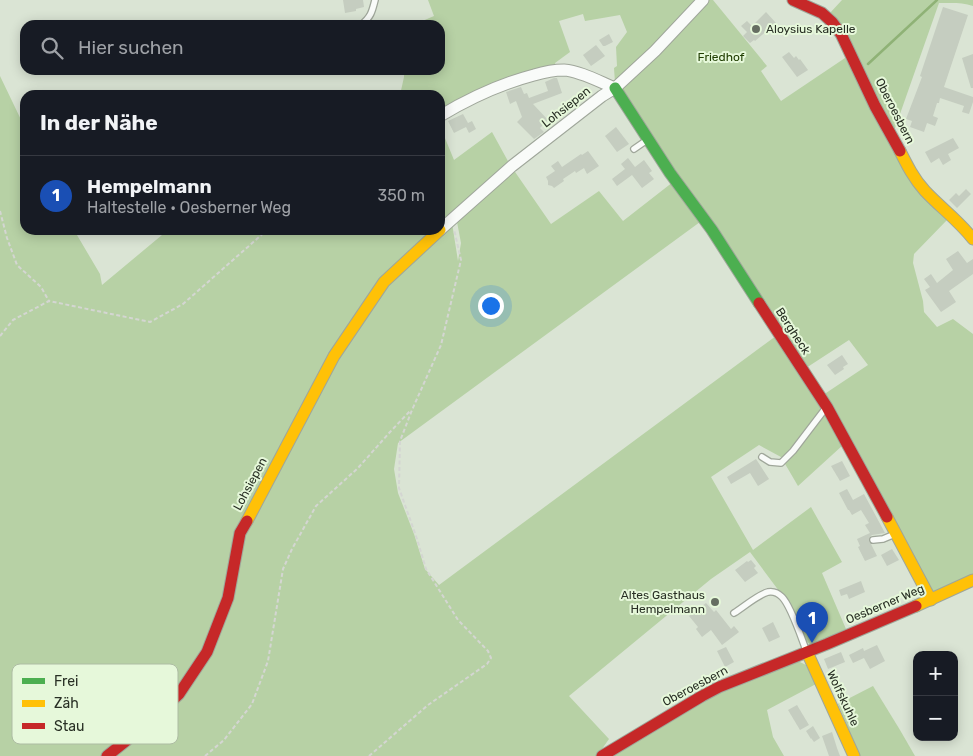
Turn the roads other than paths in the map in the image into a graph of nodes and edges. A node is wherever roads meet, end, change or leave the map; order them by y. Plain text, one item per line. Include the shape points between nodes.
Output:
1 (375, 0) edge
2 (703, 0) edge
3 (793, 0) edge
4 (367, 20) edge
5 (615, 88) junction
6 (445, 113) edge
7 (648, 139) junction
8 (634, 149) dead end
9 (445, 225) edge
10 (435, 235) edge
11 (973, 239) edge
12 (827, 407) junction
13 (762, 457) dead end
14 (896, 533) junction
15 (873, 540) dead end
16 (973, 580) edge
17 (931, 600) junction
18 (734, 613) dead end
19 (807, 652) junction
20 (178, 695) edge
21 (122, 744) edge
22 (107, 756) edge
23 (602, 756) edge
24 (854, 756) edge

1 - 4 lane via 372,14
2 - 5 street, Lohsiepen
3 - 11 street, Oberoesbern via 832,22 915,179
5 - 6 street via 567,70 554,70 503,84
5 - 7 street, Bergheck
5 - 9 street, Lohsiepen via 512,166
7 - 8 lane
7 - 12 street, Bergheck via 712,230
10 - 20 street, Lohsiepen via 384,282 334,356 240,533 228,598 207,652
12 - 13 lane via 780,463
12 - 14 street, Bergheck
14 - 15 lane
14 - 17 street, Bergheck
16 - 17 street, Oesberner Weg
17 - 19 street, Oesberner Weg
18 - 19 lane via 763,594 778,593
19 - 23 street, Oberoesbern via 719,687
19 - 24 street, Wolfskuhle
21 - 22 street, Lohsiepen

